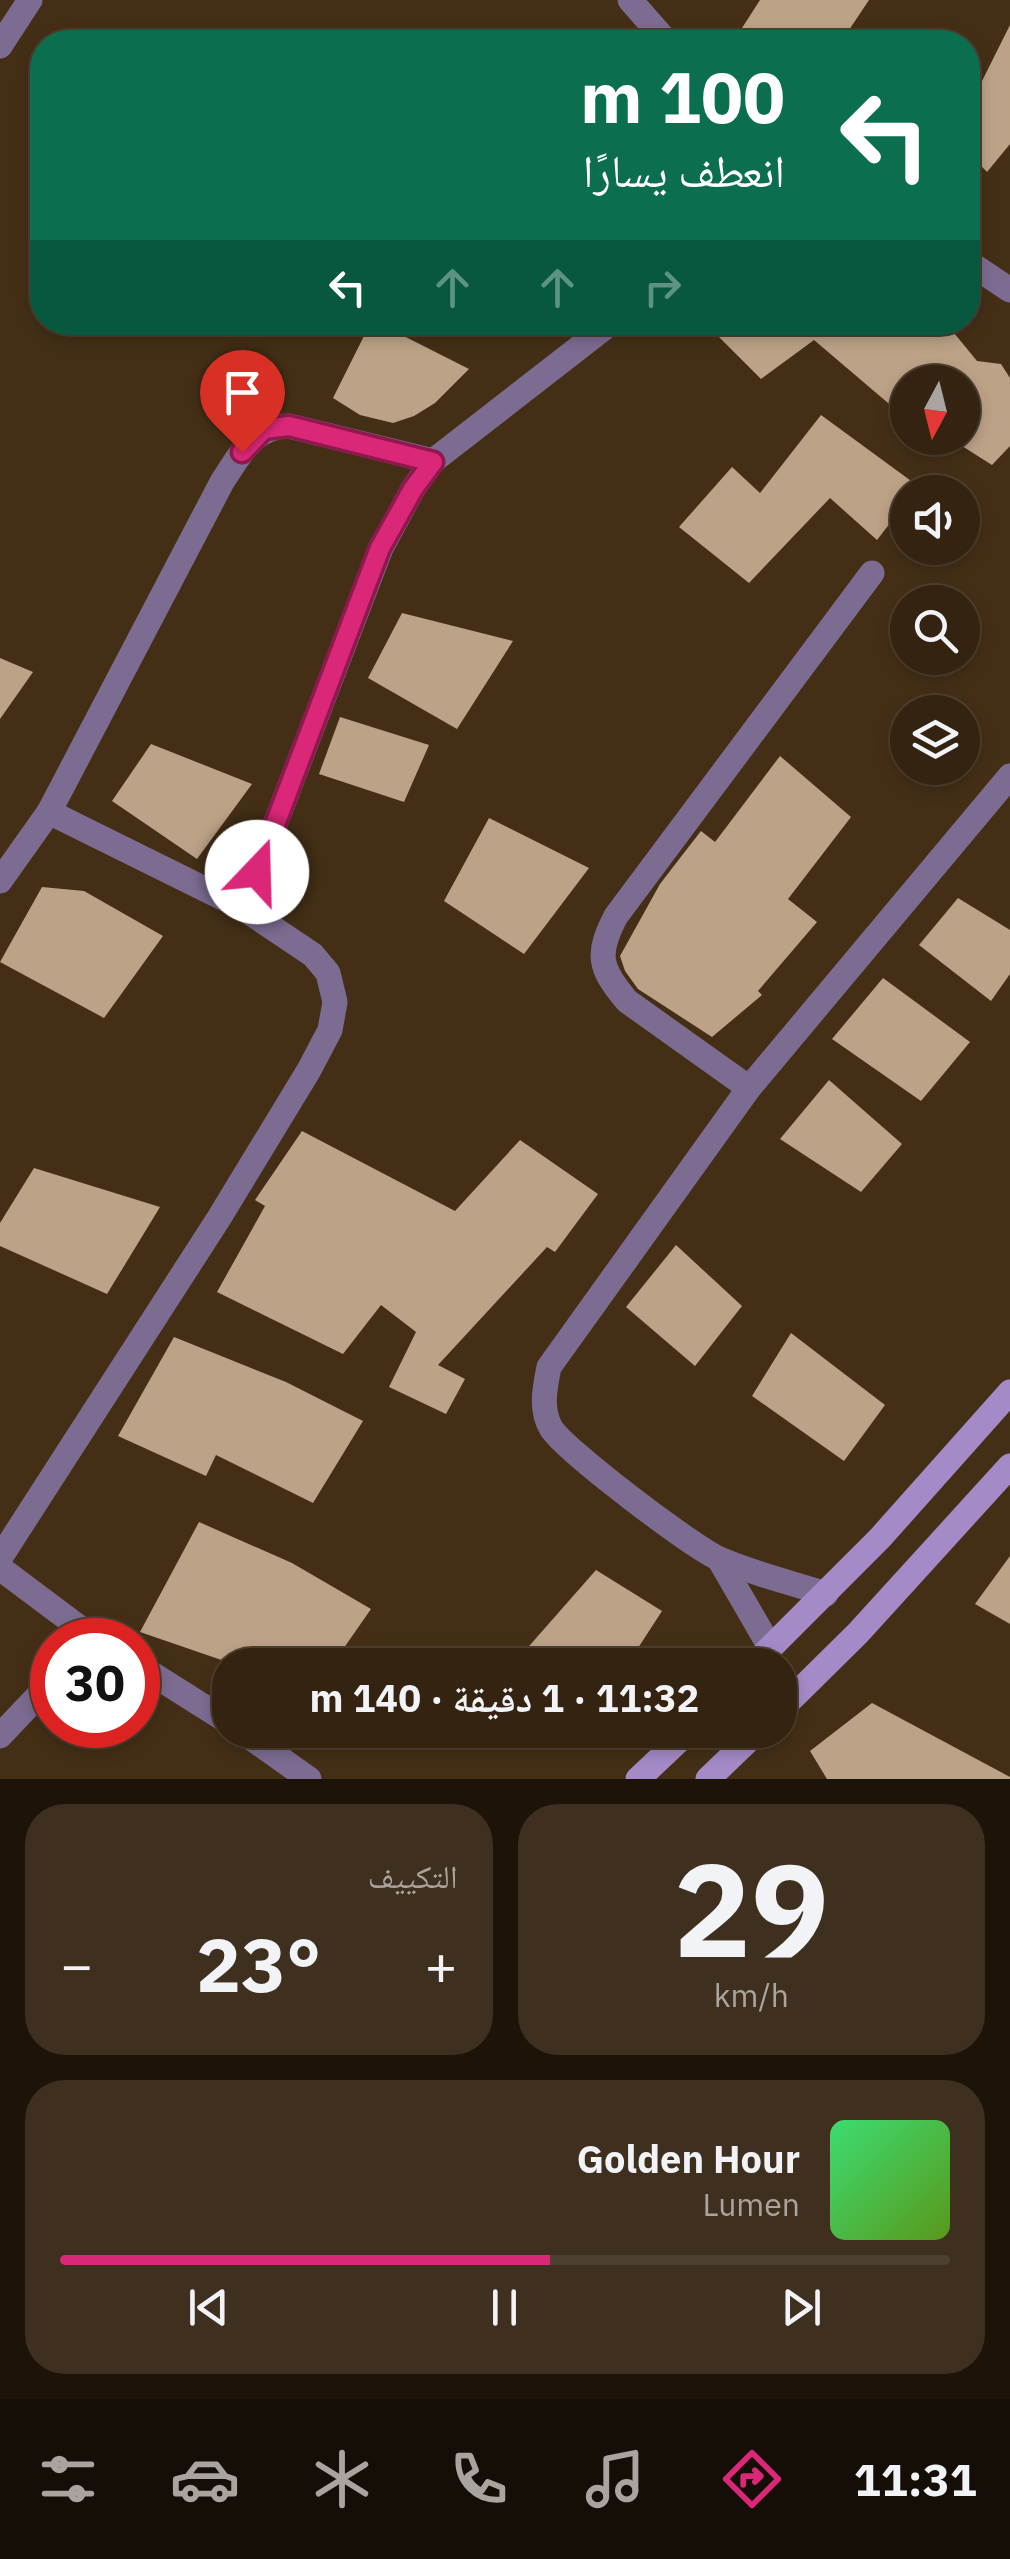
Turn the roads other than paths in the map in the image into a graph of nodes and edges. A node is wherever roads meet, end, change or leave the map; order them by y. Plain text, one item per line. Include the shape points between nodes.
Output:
1 (30, 0) edge
2 (630, 0) edge
3 (656, 30) edge
4 (0, 46) edge
5 (980, 269) edge
6 (1008, 284) edge
7 (595, 335) edge
8 (433, 462) junction
9 (872, 573) dead end
10 (1010, 776) edge
11 (49, 812) junction
12 (0, 881) edge
13 (244, 908) junction
14 (749, 1088) junction
15 (1010, 1392) edge
16 (1010, 1466) edge
17 (0, 1558) edge
18 (719, 1559) junction
19 (0, 1568) edge
20 (826, 1594) junction
21 (65, 1618) edge
22 (758, 1648) edge
23 (769, 1648) edge
24 (160, 1680) edge
25 (797, 1693) edge
26 (30, 1704) edge
27 (212, 1712) edge
28 (0, 1736) edge
29 (265, 1748) edge
30 (671, 1748) edge
31 (741, 1748) edge
32 (309, 1779) edge
33 (638, 1779) edge
34 (708, 1779) edge

1 - 4 street
2 - 3 street
5 - 6 street
7 - 8 street
8 - 11 street via 289,426 254,437 222,482
8 - 13 street via 380,548
9 - 14 street via 616,916 602,947 603,965 627,1001
10 - 14 street
11 - 12 street
11 - 13 street
13 - 17 street via 314,955 328,973 330,1030 219,1218
14 - 18 street via 549,1367 544,1387 551,1429 596,1471
15 - 20 main road
16 - 25 main road
18 - 20 street
18 - 22 street
19 - 21 street
20 - 23 main road
24 - 27 street
26 - 28 street
29 - 32 street
30 - 33 main road
31 - 34 main road

